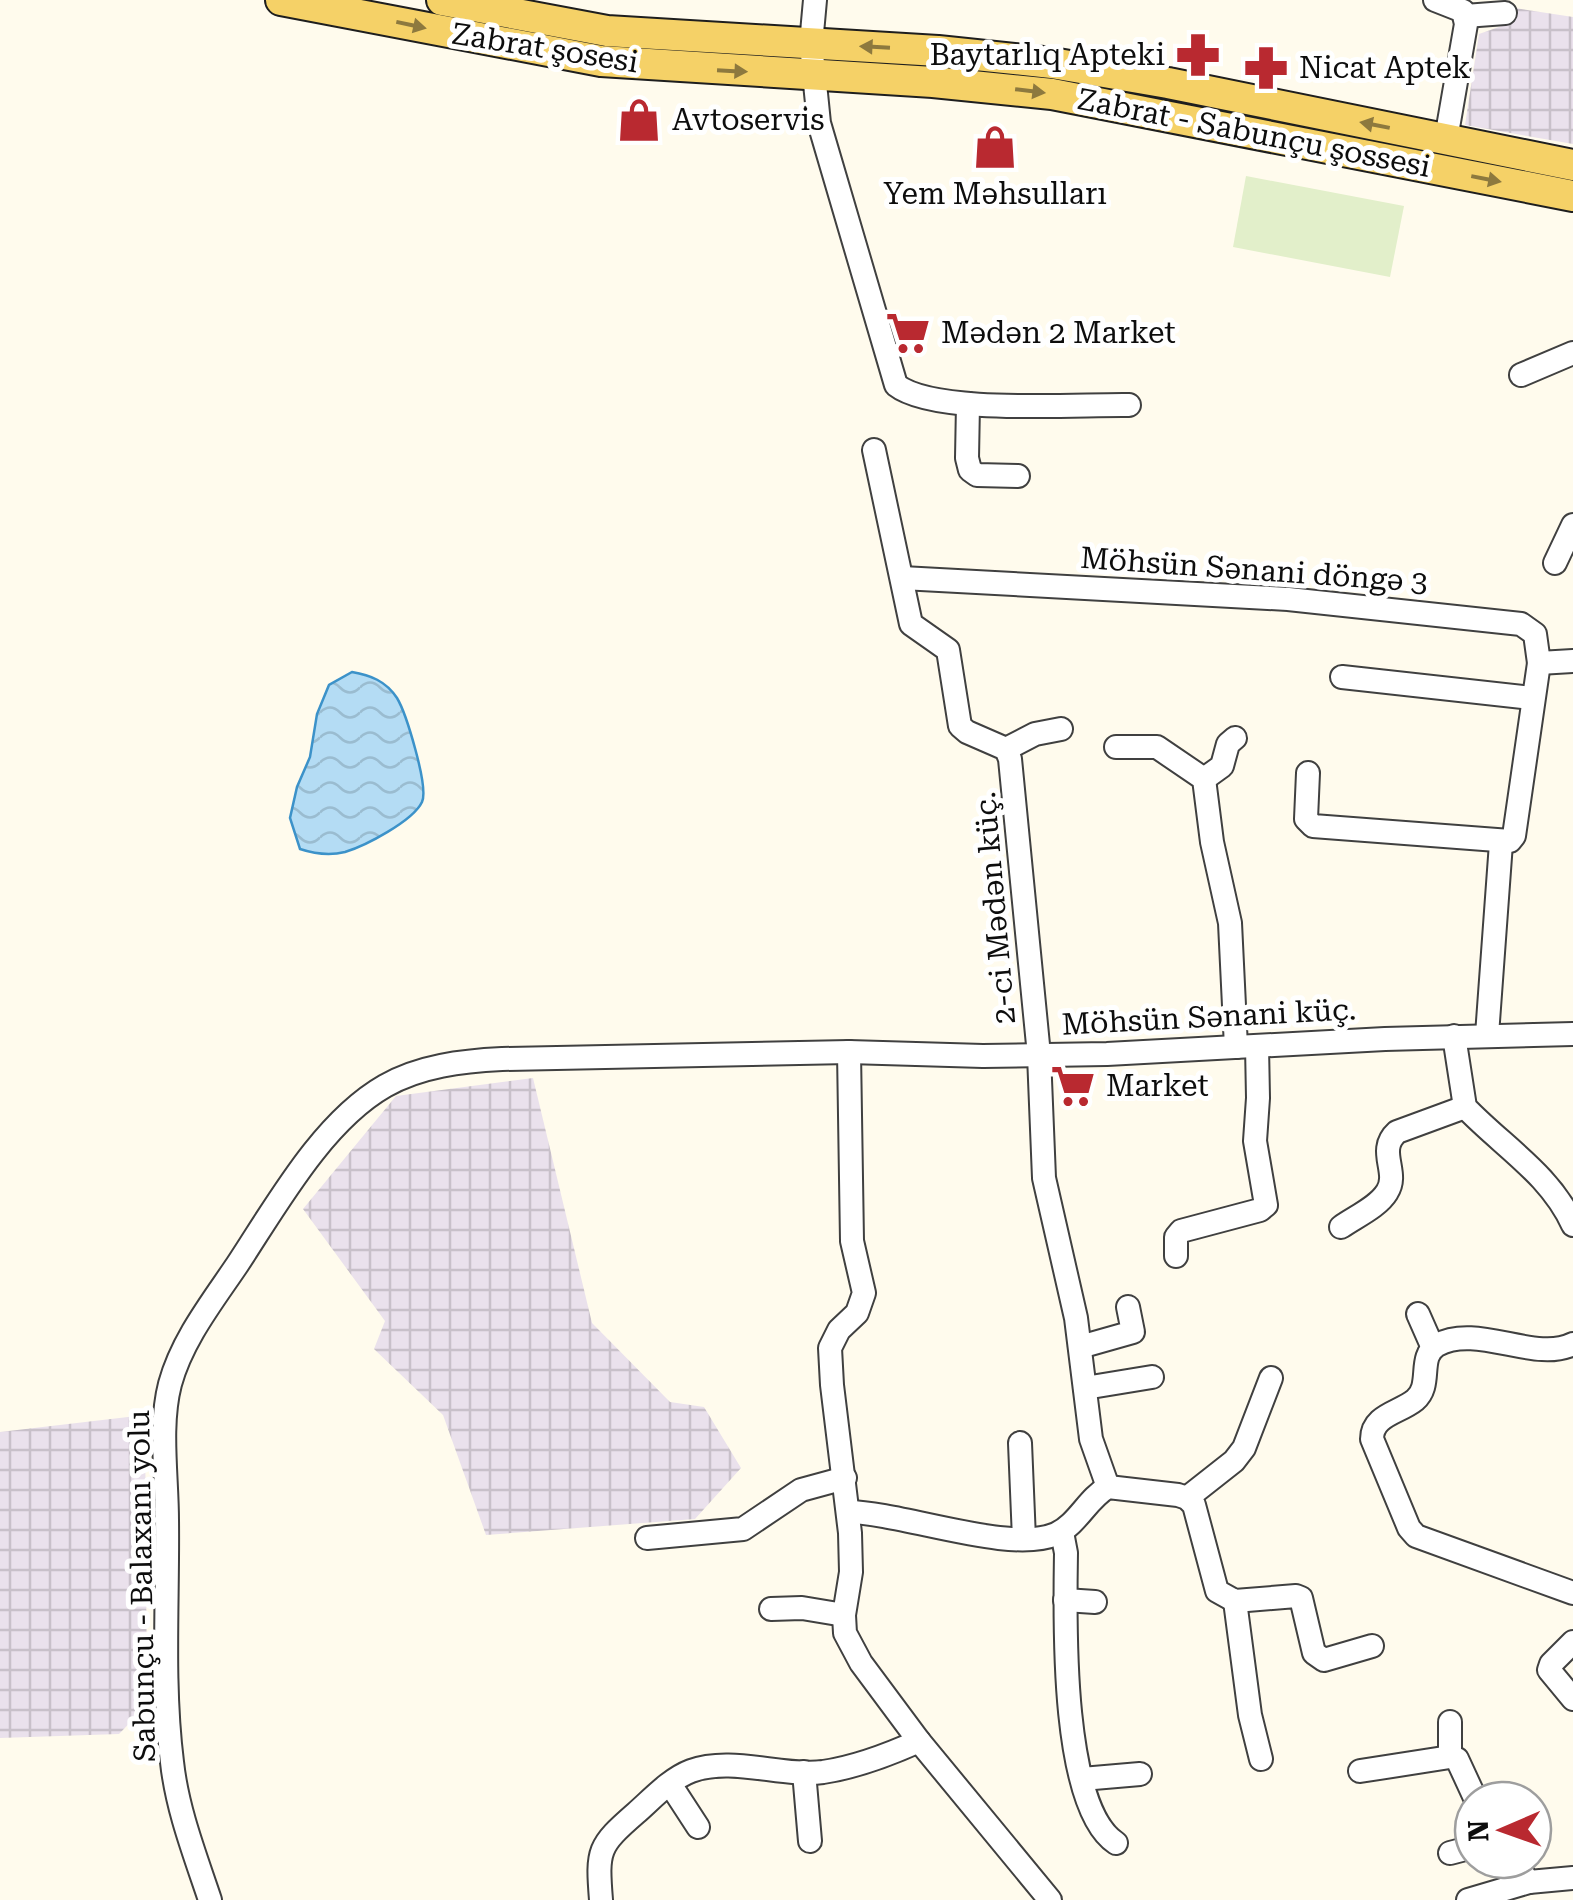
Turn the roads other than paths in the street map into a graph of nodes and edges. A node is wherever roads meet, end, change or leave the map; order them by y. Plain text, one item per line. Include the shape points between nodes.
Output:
1 (281, 0) edge
2 (442, 0) edge
3 (815, 0) edge
4 (1435, 0) edge
5 (552, 11) edge
6 (1505, 12) dead end
7 (1465, 16) junction
8 (811, 44) junction
9 (812, 75) junction
10 (932, 82) joint
11 (1446, 139) junction
12 (1573, 165) edge
13 (1573, 196) edge
14 (1573, 353) edge
15 (1521, 375) dead end
16 (968, 404) junction
17 (1129, 405) dead end
18 (874, 450) dead end
19 (1018, 476) dead end
20 (1573, 526) edge
21 (1555, 563) dead end
22 (902, 578) junction
23 (1573, 661) edge
24 (1539, 662) junction
25 (1342, 677) dead end
26 (1532, 698) junction
27 (1061, 729) dead end
28 (1235, 738) dead end
29 (1006, 748) junction
30 (1116, 748) dead end
31 (1308, 773) dead end
32 (1204, 779) junction
33 (1501, 842) junction
34 (1573, 1034) edge
35 (1487, 1035) junction
36 (1454, 1036) junction
37 (1246, 1046) junction
38 (848, 1052) junction
39 (1039, 1056) junction
40 (1465, 1106) junction
41 (1573, 1225) edge
42 (1341, 1227) dead end
43 (1176, 1256) dead end
44 (1128, 1307) dead end
45 (1418, 1314) dead end
46 (1573, 1344) edge
47 (1080, 1347) junction
48 (1432, 1348) junction
49 (1152, 1377) dead end
50 (1271, 1378) dead end
51 (1084, 1388) junction
52 (1020, 1443) dead end
53 (845, 1478) junction
54 (1108, 1487) junction
55 (1187, 1498) junction
56 (848, 1512) junction
57 (1062, 1532) junction
58 (648, 1538) dead end
59 (1024, 1539) junction
60 (1573, 1593) edge
61 (1065, 1600) junction
62 (1235, 1601) junction
63 (1095, 1602) dead end
64 (772, 1608) dead end
65 (844, 1615) junction
66 (1573, 1642) edge
67 (1372, 1646) dead end
68 (1573, 1698) edge
69 (1450, 1722) dead end
70 (919, 1741) junction
71 (1450, 1757) junction
72 (1262, 1759) dead end
73 (804, 1772) junction
74 (1360, 1772) dead end
75 (1140, 1774) dead end
76 (1082, 1779) junction
77 (1467, 1780) edge
78 (670, 1784) junction
79 (698, 1828) dead end
80 (810, 1841) dead end
81 (1116, 1843) dead end
82 (1453, 1853) edge
83 (1450, 1854) dead end
84 (1573, 1878) edge
85 (1529, 1882) joint
86 (210, 1900) edge
87 (601, 1900) edge
88 (1050, 1900) edge
89 (1468, 1900) edge

1 -> 9 main road, Zabrat şosesi via 601,62
2 - 5 main road
3 - 8 street
4 - 7 street
5 - 8 main road via 607,31
6 - 7 street
7 - 11 street
8 - 9 street
11 -> 8 main road via 1052,62
9 - 10 main road, Zabrat şosesi
9 - 16 street via 824,147 891,376 912,395
10 -> 13 main road, Zabrat - Sabunçu şossesi via 1069,97
11 - 12 main road
14 - 15 street
16 - 17 street
16 - 19 street via 970,470
18 - 22 street, 2-ci Mədən küç.
20 - 21 street
22 - 24 street, Möhsün Sənani döngə 3 via 1288,599 1521,624 1535,634
22 - 29 street, 2-ci Mədən küç. via 911,624 948,650 960,726
23 - 24 street
24 - 26 street
25 - 26 street
26 - 33 street via 1514,836
27 - 29 street
28 - 32 street via 1222,766
29 - 39 street, 2-ci Mədən küç.
30 - 32 street via 1157,748
31 - 33 street via 1306,818 1313,826
32 - 37 street
33 - 35 street
34 - 35 street, Möhsün Sənani küç.
35 - 36 street, Möhsün Sənani küç.
36 - 37 street, Möhsün Sənani küç.
36 - 40 street
37 - 39 street, Möhsün Sənani küç.
37 - 43 street via 1258,1098 1255,1141 1266,1204 1181,1231
38 - 39 street, Möhsün Sənani küç.
38 - 53 street via 852,1241 864,1292 857,1314 830,1348
38 - 86 street, Sabunçu - Balaxanı yolu via 455,1063 382,1088 303,1168 190,1338 168,1399 172,1762
39 - 47 street via 1044,1178
40 - 41 street via 1558,1196
40 - 42 street via 1397,1132 1386,1150 1390,1188
44 - 47 street via 1133,1332
45 - 48 street
46 - 48 street via 1550,1351 1494,1340 1452,1341
47 - 51 street
48 - 60 street via 1423,1391 1372,1429 1373,1448 1409,1528 1427,1541
49 - 51 street
50 - 55 street via 1244,1448
51 - 54 street via 1090,1439
52 - 59 street
53 - 56 street
53 - 58 street via 800,1490 743,1530
54 - 55 street
54 - 57 street
55 - 62 street via 1200,1520 1217,1591
56 - 59 street
56 - 65 street via 851,1572
57 - 59 street
57 - 61 street
61 - 63 street
61 - 76 street via 1068,1710
62 - 67 street via 1301,1598 1314,1653 1324,1660
62 - 72 street
64 - 65 street
65 - 70 street via 849,1644
66 - 68 street via 1549,1670
69 - 71 street
70 - 73 street via 870,1761
70 - 88 street
71 - 74 street
71 - 77 street
73 - 78 street via 721,1767 692,1770
73 - 80 street
75 - 76 street
76 - 81 street via 1100,1830
78 - 79 street
78 - 87 street via 603,1846
82 - 83 street
84 - 85 street
85 - 89 street

